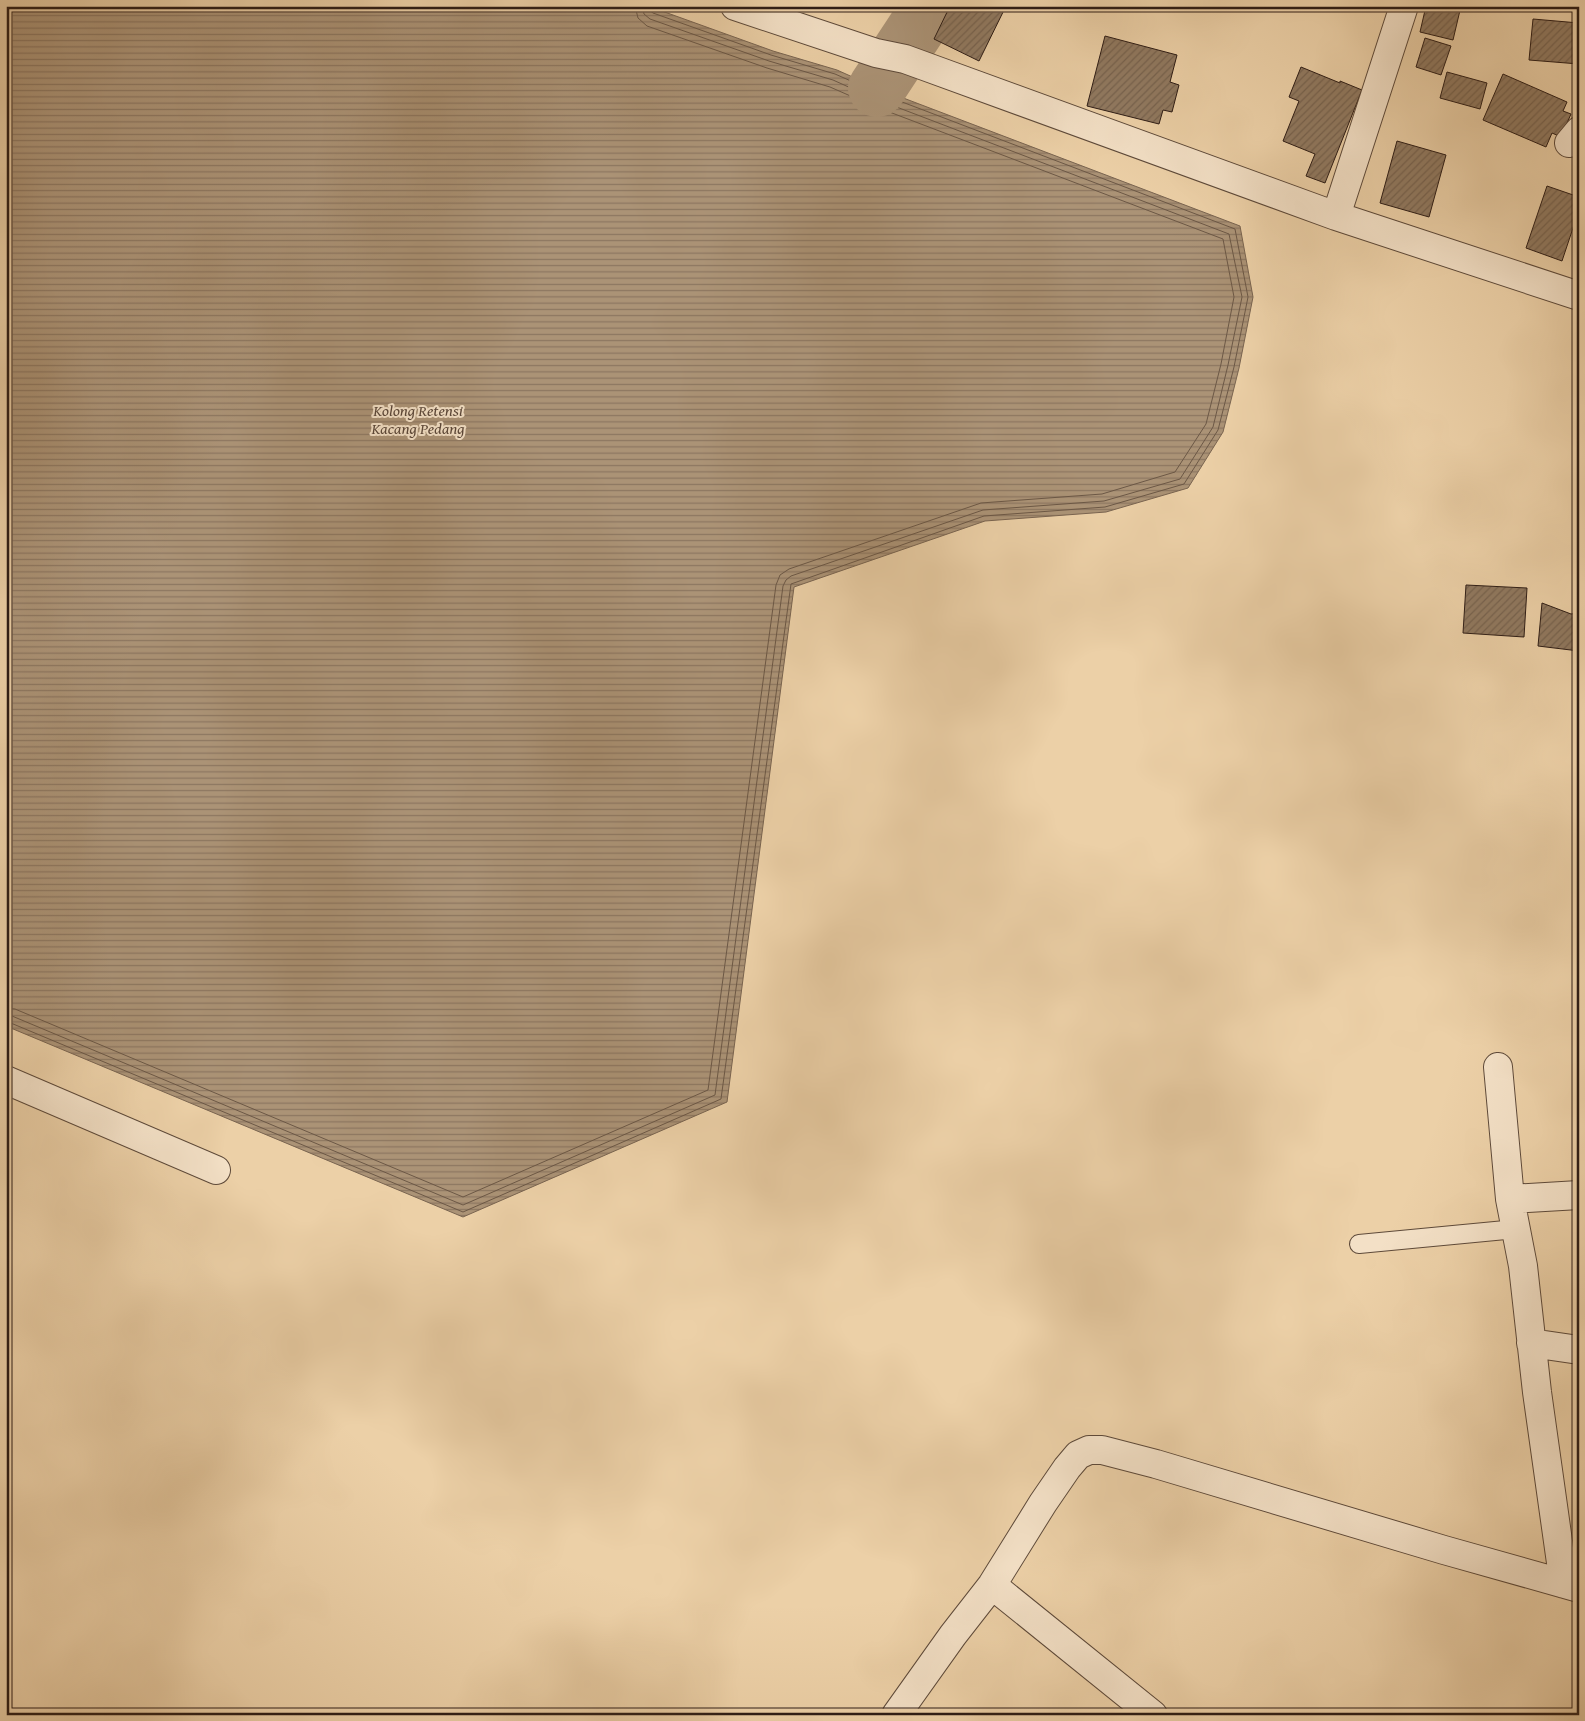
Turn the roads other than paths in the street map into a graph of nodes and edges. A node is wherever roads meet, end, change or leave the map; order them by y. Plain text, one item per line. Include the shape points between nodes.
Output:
1 (735, 6) edge
2 (1404, 6) edge
3 (1336, 216) junction
4 (1579, 296) edge
5 (1498, 1067) dead end
6 (6, 1080) edge
7 (216, 1170) dead end
8 (1579, 1195) edge
9 (1510, 1199) junction
10 (1516, 1229) junction
11 (1359, 1244) dead end
12 (1531, 1343) junction
13 (1579, 1350) edge
14 (992, 1585) junction
15 (1571, 1586) edge
16 (896, 1715) edge
17 (1153, 1715) edge

1 - 3 street via 876,53 905,59
2 - 3 street
3 - 4 street
5 - 9 street
6 - 7 street
8 - 9 street
9 - 10 street
10 - 11 lane
10 - 12 street
12 - 13 street
12 - 15 street via 1536,1392
14 - 15 street via 1042,1503 1078,1454 1102,1450
14 - 16 street
14 - 17 street

